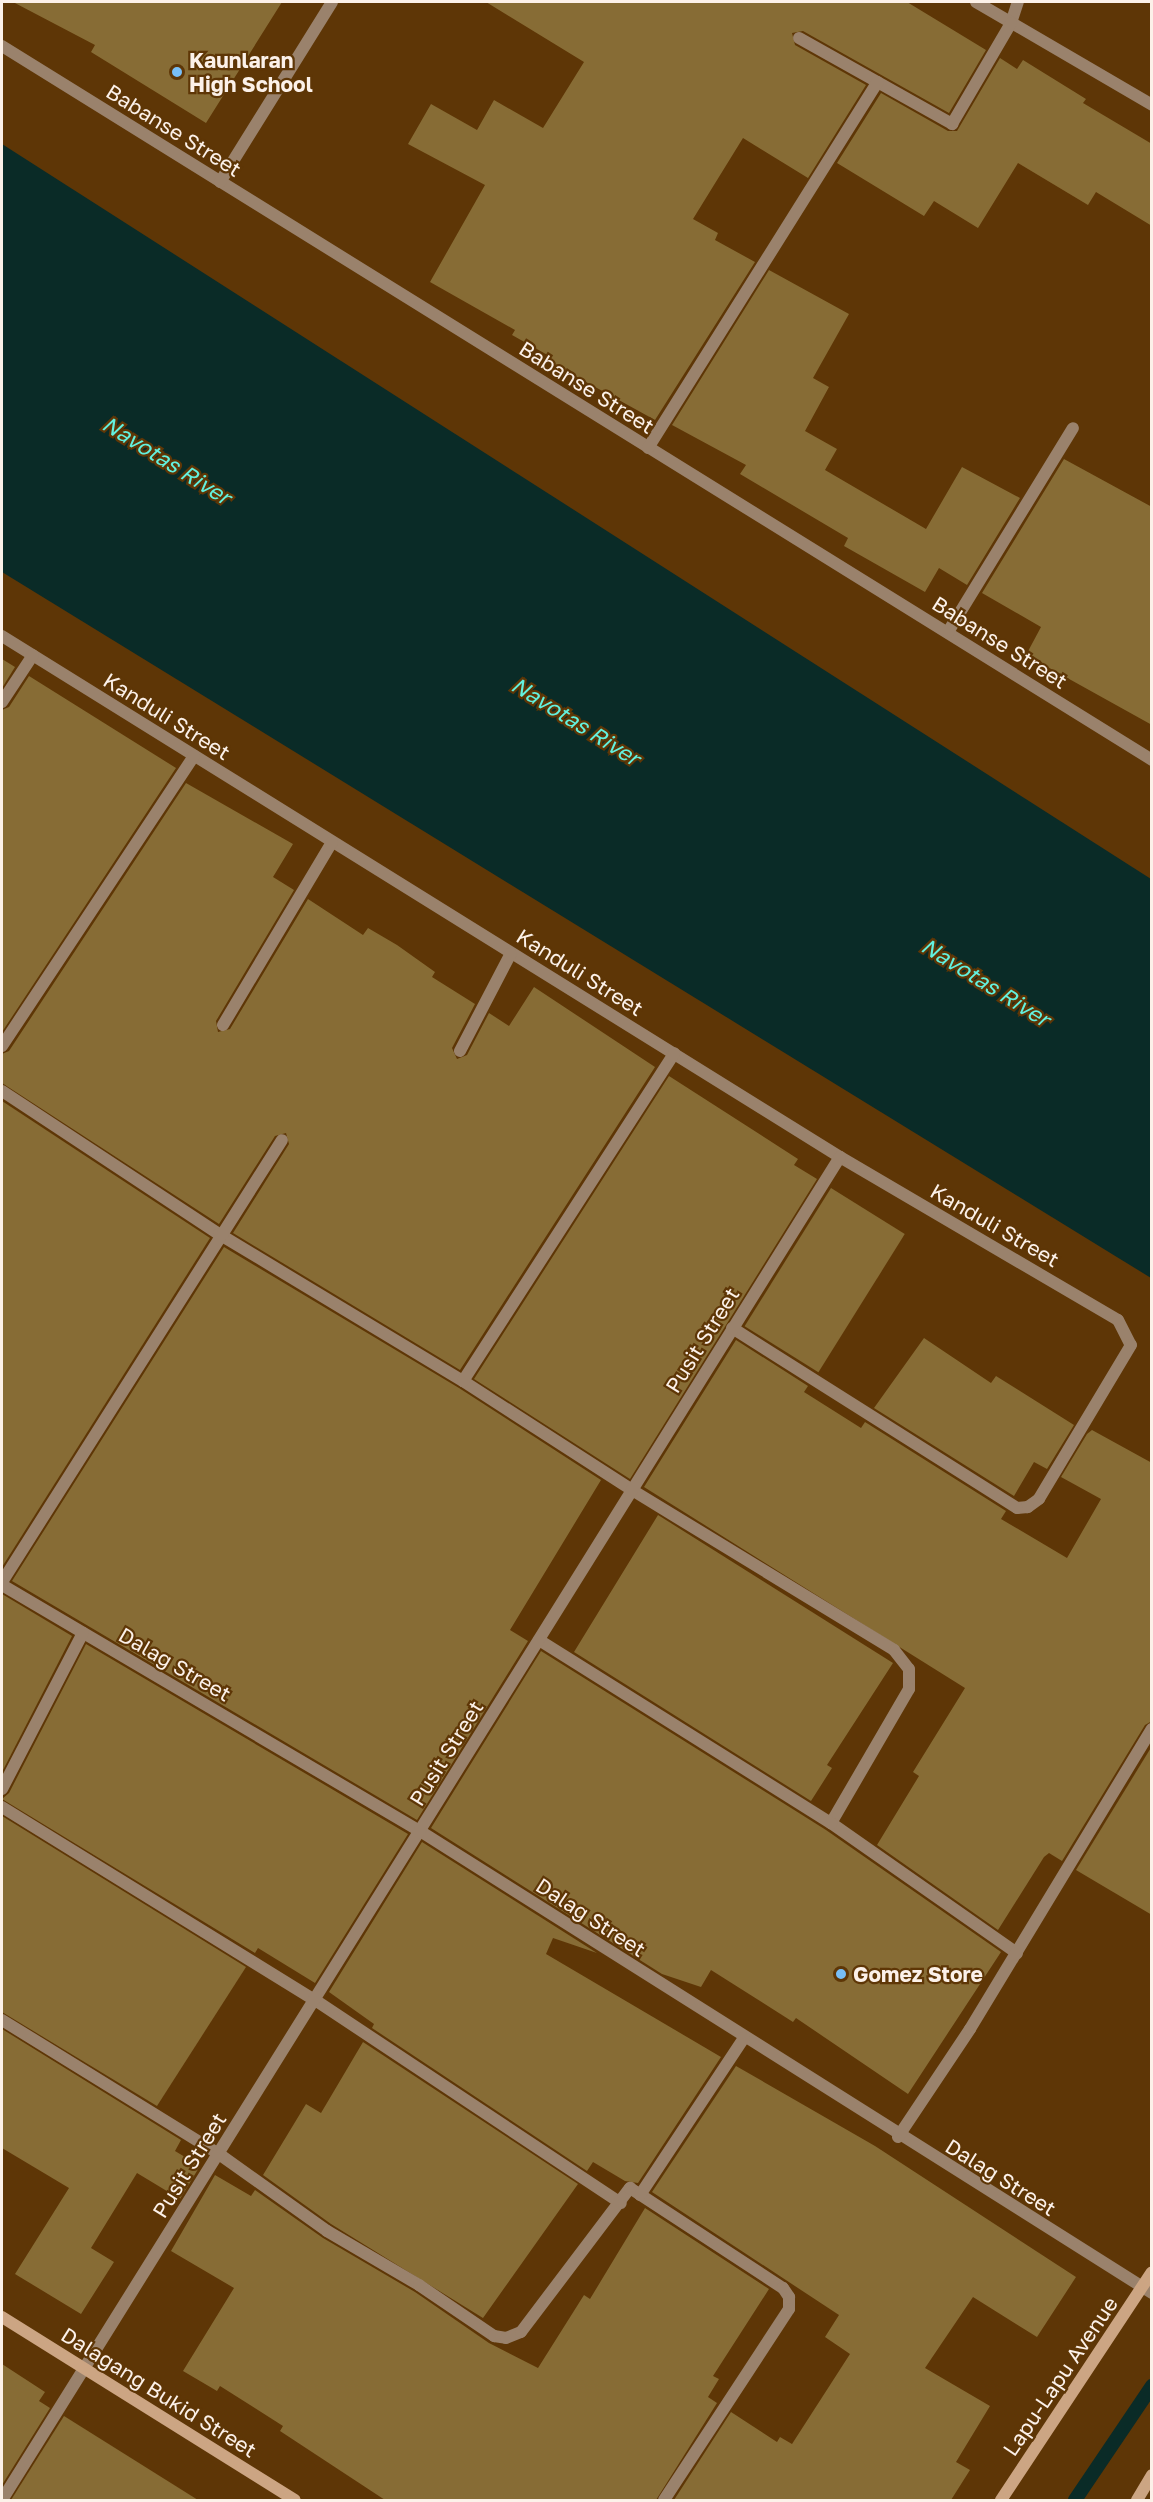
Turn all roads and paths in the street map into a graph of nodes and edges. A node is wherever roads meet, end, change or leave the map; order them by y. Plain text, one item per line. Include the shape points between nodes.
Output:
1 (332, 2) edge
2 (976, 2) edge
3 (1018, 2) edge
4 (1011, 23) junction
5 (799, 38) dead end
6 (2, 46) edge
7 (878, 82) junction
8 (1152, 105) edge
9 (220, 182) junction
10 (1073, 428) dead end
11 (648, 448) junction
12 (948, 632) junction
13 (2, 636) edge
14 (33, 655) junction
15 (2, 702) edge
16 (194, 756) junction
17 (1152, 760) edge
18 (332, 842) junction
19 (511, 953) junction
20 (223, 1025) dead end
21 (2, 1046) edge
22 (460, 1051) dead end
23 (674, 1053) junction
24 (2, 1091) edge
25 (282, 1140) dead end
26 (840, 1157) junction
27 (219, 1234) junction
28 (732, 1328) junction
29 (463, 1381) junction
30 (632, 1490) junction
31 (2, 1583) edge
32 (83, 1633) junction
33 (539, 1640) junction
34 (1152, 1729) edge
35 (2, 1790) edge
36 (2, 1807) edge
37 (831, 1823) junction
38 (420, 1831) junction
39 (1017, 1953) junction
40 (315, 2000) junction
41 (2, 2020) edge
42 (744, 2038) junction
43 (898, 2136) junction
44 (219, 2154) junction
45 (640, 2195) junction
46 (621, 2203) junction
47 (1152, 2272) edge
48 (1147, 2290) edge
49 (2, 2317) edge
50 (84, 2369) junction
51 (1152, 2475) edge
52 (2, 2500) edge
53 (295, 2500) edge
54 (664, 2500) edge
55 (1000, 2500) edge
56 (1137, 2500) edge

1 - 9 street
2 - 4 street
3 - 4 street
4 - 7 street via 952,124
4 - 8 street
5 - 7 street
6 - 9 street, Babanse Street
7 - 11 street
9 - 11 street, Babanse Street
10 - 12 street
11 - 12 street, Babanse Street
12 - 17 street, Babanse Street
13 - 14 street, Kanduli Street
14 - 15 street
14 - 16 street, Kanduli Street
16 - 18 street, Kanduli Street
16 - 21 street
18 - 19 street, Kanduli Street
18 - 20 street
19 - 22 street
19 - 23 street, Kanduli Street
23 - 26 street, Kanduli Street
23 - 29 street
24 - 27 street
25 - 27 street
26 - 28 street, Pusit Street
26 - 28 street, Kanduli Street via 1118,1320 1131,1345 1039,1499 1028,1507 1017,1508
27 - 29 street
27 - 31 street
28 - 30 street, Pusit Street
29 - 30 street
30 - 33 street, Pusit Street
30 - 37 street via 894,1650 909,1669 909,1689 903,1703
31 - 32 street, Dalag Street
32 - 35 street
32 - 38 street, Dalag Street
33 - 37 street
33 - 38 street, Pusit Street
34 - 39 street
36 - 40 street
37 - 39 street
38 - 40 street, Pusit Street
38 - 42 street, Dalag Street
39 - 43 street
40 - 44 street, Pusit Street
40 - 46 street
41 - 44 street
42 - 43 street, Dalag Street
42 - 45 street
43 - 48 street, Dalag Street
44 - 46 street via 327,2231 419,2284 494,2336 506,2338 521,2332
44 - 50 street, Pusit Street
45 - 46 street via 630,2188
45 - 54 street via 783,2288 789,2297 789,2309
47 - 48 main road, Lapu-Lapu Avenue
48 - 55 main road, Lapu-Lapu Avenue
49 - 50 main road, Dalagang Bukid Street
50 - 52 street, Pusit Street
50 - 53 main road, Dalagang Bukid Street
51 - 56 main road

